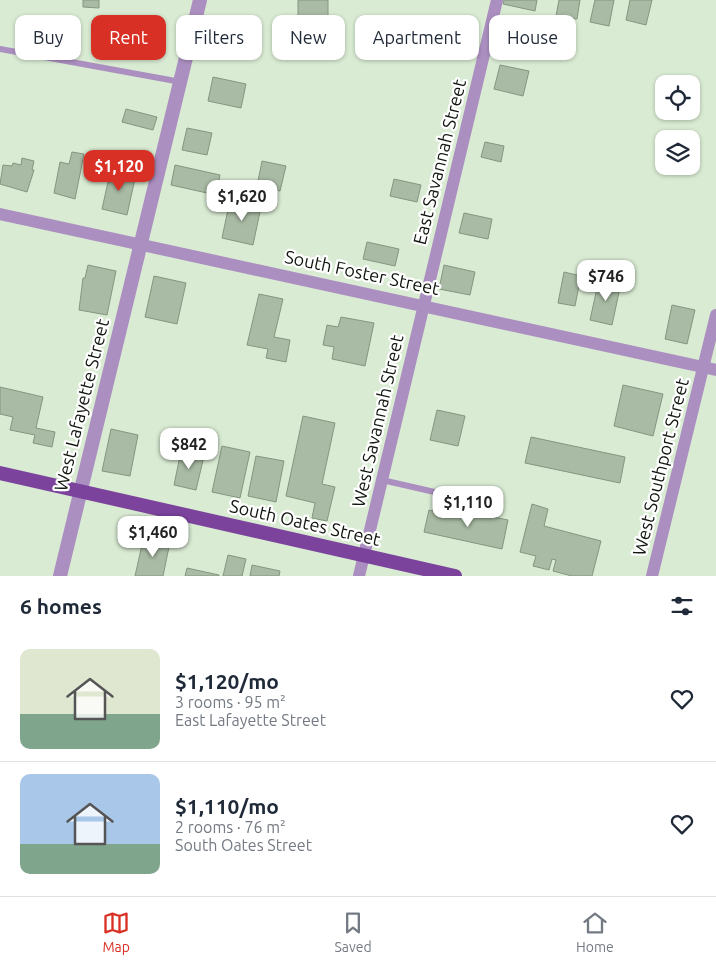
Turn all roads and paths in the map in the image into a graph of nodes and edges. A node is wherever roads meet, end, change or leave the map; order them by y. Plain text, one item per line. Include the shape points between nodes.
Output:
1 (200, 0) edge
2 (497, 0) edge
3 (0, 49) edge
4 (180, 82) junction
5 (0, 214) edge
6 (142, 243) junction
7 (423, 304) junction
8 (716, 315) edge
9 (710, 368) edge
10 (0, 473) edge
11 (382, 480) junction
12 (80, 491) junction
13 (474, 501) dead end
14 (364, 556) junction
15 (60, 576) edge
16 (359, 576) edge
17 (455, 576) edge
18 (652, 576) edge

1 - 4 street, West Lafayette Street
2 - 7 street, East Savannah Street
3 - 4 lane
4 - 6 street, West Lafayette Street
5 - 6 street, South Foster Street
6 - 7 street, South Foster Street
6 - 12 street, West Lafayette Street
7 - 9 street, South Foster Street
7 - 11 street, West Savannah Street
8 - 9 street, West Southport Street
9 - 18 street, West Southport Street
10 - 12 main road, South Oates Street
11 - 13 lane
11 - 14 street, West Savannah Street
12 - 14 main road, South Oates Street
12 - 15 street, West Lafayette Street
14 - 16 street, West Savannah Street
14 - 17 main road, South Oates Street

